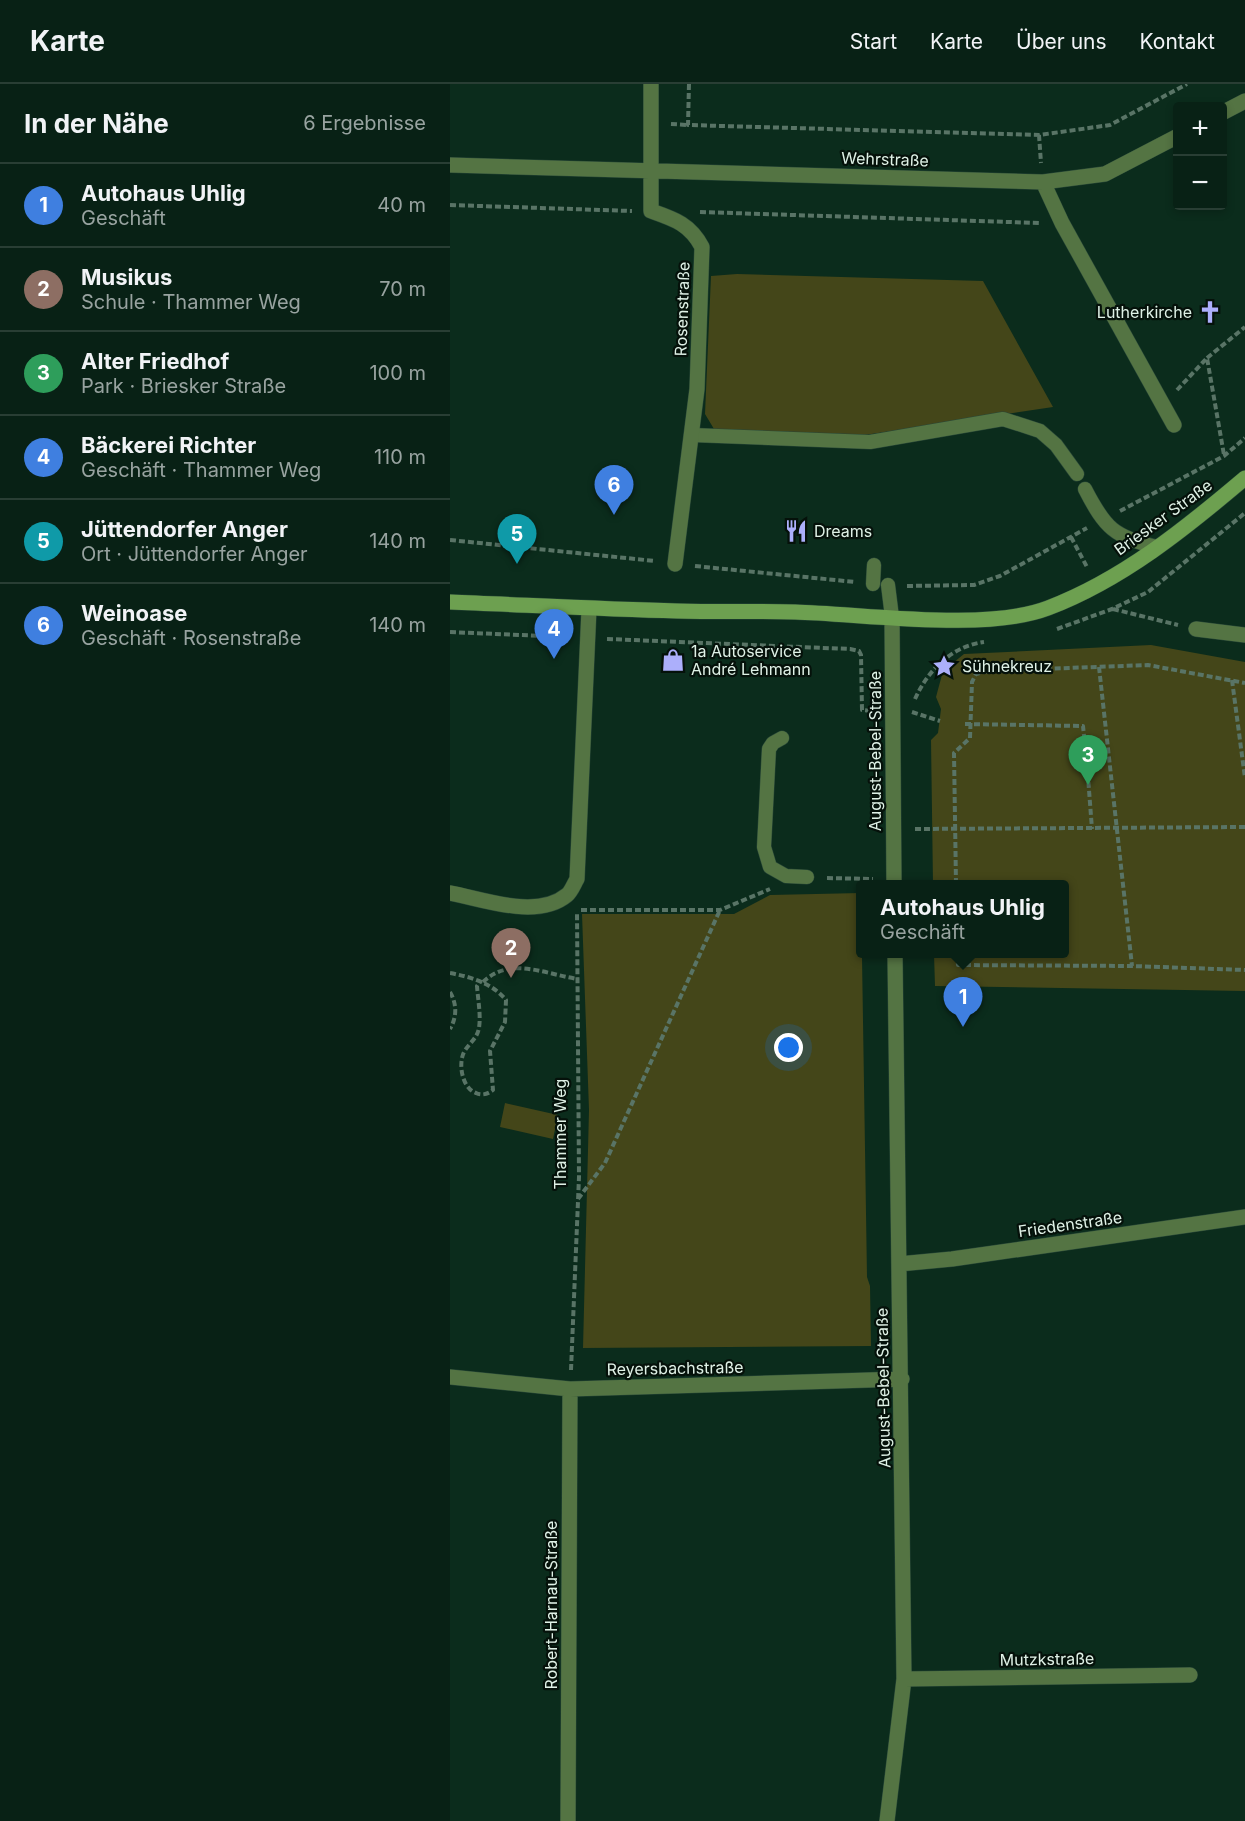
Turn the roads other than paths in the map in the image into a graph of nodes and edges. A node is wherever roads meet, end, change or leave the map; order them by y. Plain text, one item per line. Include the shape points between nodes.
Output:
1 (651, 84) edge
2 (1245, 101) edge
3 (1227, 110) edge
4 (1173, 139) edge
5 (450, 165) edge
6 (651, 171) junction
7 (1043, 182) junction
8 (1174, 426) dead end
9 (693, 435) junction
10 (1077, 474) dead end
11 (1245, 478) edge
12 (1085, 489) dead end
13 (1157, 547) junction
14 (675, 564) road end
15 (874, 565) dead end
16 (873, 584) road end
17 (888, 585) road end
18 (450, 602) edge
19 (589, 609) junction
20 (892, 617) junction
21 (1196, 629) road end
22 (1245, 635) edge
23 (782, 738) dead end
24 (807, 877) dead end
25 (894, 880) edge
26 (450, 894) edge
27 (895, 958) edge
28 (1245, 1217) edge
29 (899, 1264) junction
30 (450, 1377) edge
31 (902, 1379) junction
32 (570, 1389) junction
33 (1190, 1675) dead end
34 (904, 1679) junction
35 (568, 1821) edge
36 (887, 1821) edge

1 - 6 street
2 - 3 street
4 - 7 street, Wehrstraße via 1105,174
5 - 6 street, Wehrstraße
6 - 7 street, Wehrstraße
6 - 9 street, Rosenstraße via 651,211 679,220 694,232 702,247
7 - 8 street
9 - 10 lane via 870,442 1003,419 1040,432
9 - 14 street, Rosenstraße
11 - 13 main road, Briesker Straße
12 - 13 lane via 1102,521 1129,541
13 - 20 main road, Briesker Straße via 1096,585 1030,613 954,619
15 - 16 lane
17 - 20 lane
18 - 19 main road, Briesker Straße
19 - 20 main road, Briesker Straße
19 - 26 street via 577,879 567,895 534,907
20 - 25 street, August-Bebel-Straße
21 - 22 street
23 - 24 lane via 769,749 764,847 770,867 786,876
27 - 29 street, August-Bebel-Straße
28 - 29 street, Friedenstraße
29 - 31 street, August-Bebel-Straße
30 - 32 street, Reyersbachstraße
31 - 32 street, Reyersbachstraße
31 - 34 street, August-Bebel-Straße
32 - 35 street, Robert-Harnau-Straße
33 - 34 street, Mutzkstraße
34 - 36 street, August-Bebel-Straße

